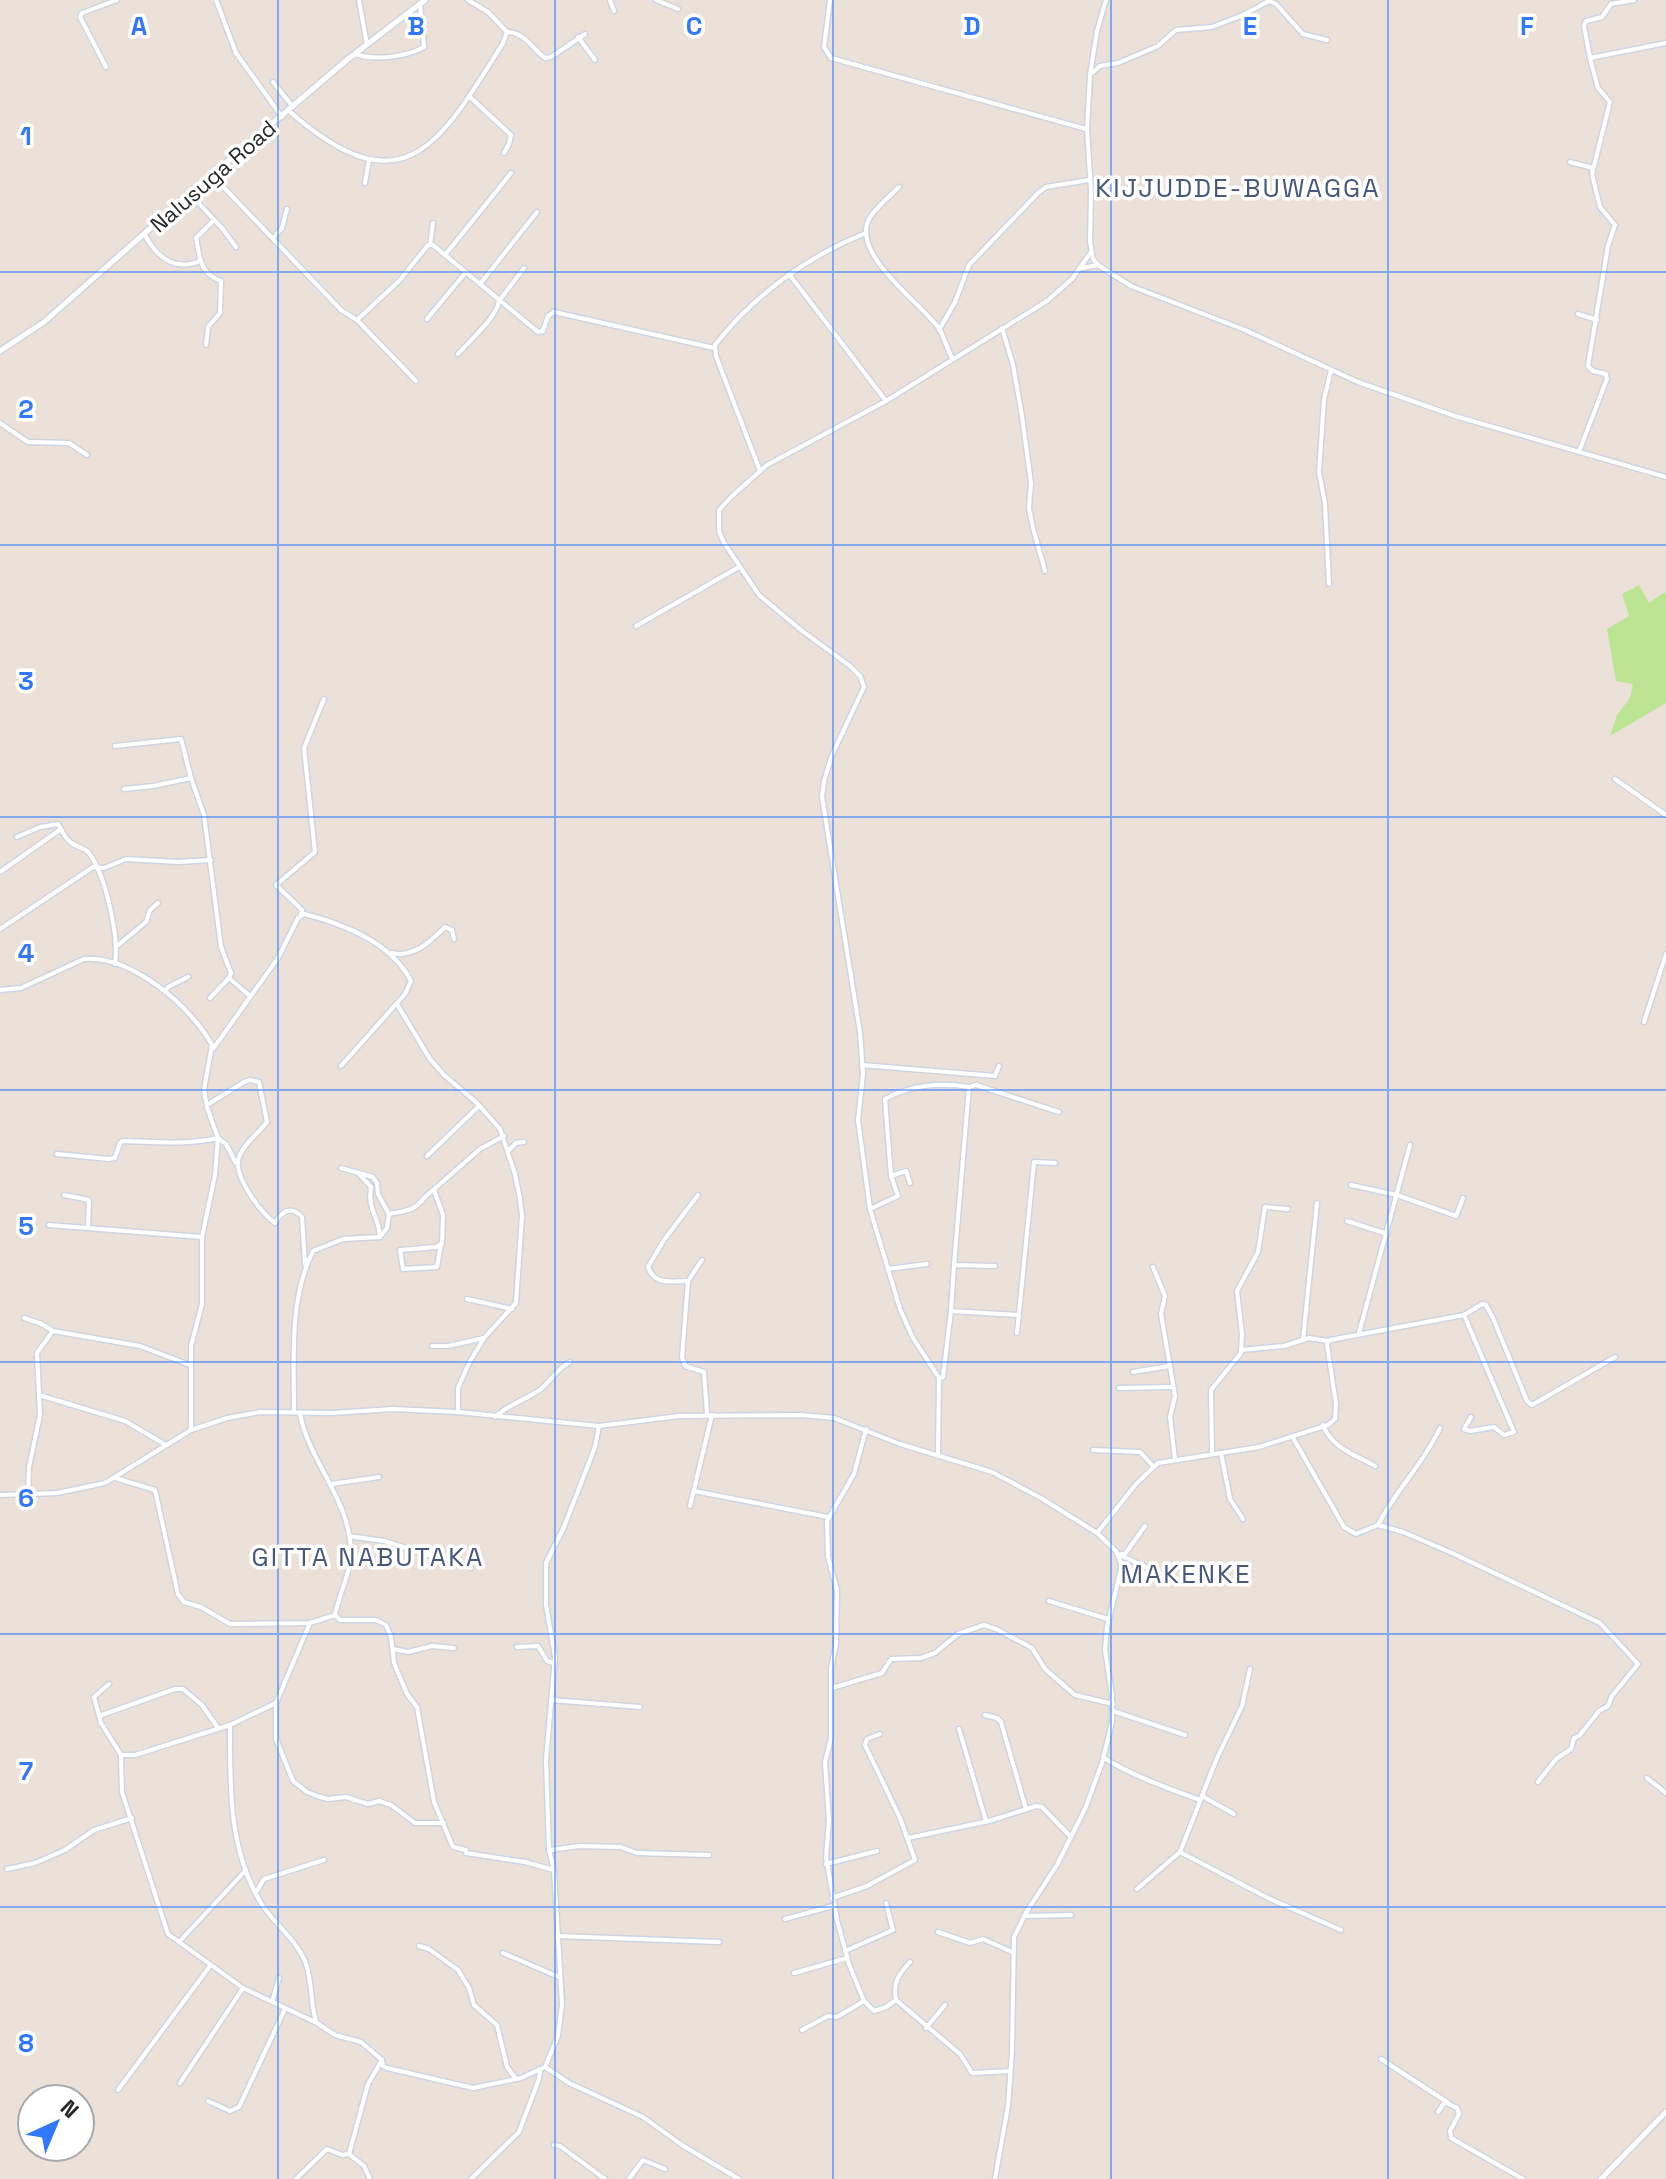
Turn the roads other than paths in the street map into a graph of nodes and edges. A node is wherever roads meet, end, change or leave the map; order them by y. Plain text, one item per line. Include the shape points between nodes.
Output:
1 (117, 0) edge
2 (216, 0) edge
3 (359, 0) edge
4 (468, 0) edge
5 (610, 0) edge
6 (656, 0) edge
7 (830, 0) edge
8 (1106, 0) edge
9 (1634, 0) edge
10 (422, 2) edge
11 (678, 9) dead end
12 (614, 11) dead end
13 (507, 32) junction
14 (585, 34) dead end
15 (578, 37) junction
16 (1327, 40) dead end
17 (1666, 43) edge
18 (367, 45) junction
19 (355, 54) junction
20 (1590, 58) junction
21 (595, 60) dead end
22 (106, 67) dead end
23 (1090, 75) junction
24 (273, 82) dead end
25 (470, 97) junction
26 (291, 109) junction
27 (282, 117) junction
28 (1087, 129) junction
29 (504, 153) dead end
30 (369, 160) junction
31 (1570, 162) dead end
32 (1593, 168) junction
33 (511, 173) dead end
34 (212, 175) junction
35 (1090, 179) junction
36 (365, 183) dead end
37 (899, 187) dead end
38 (191, 195) junction
39 (287, 209) dead end
40 (537, 212) dead end
41 (214, 220) junction
42 (433, 223) dead end
43 (866, 233) junction
44 (145, 235) junction
45 (273, 238) junction
46 (430, 245) junction
47 (236, 247) dead end
48 (1091, 252) junction
49 (445, 255) junction
50 (200, 261) junction
51 (1098, 265) junction
52 (524, 268) dead end
53 (1082, 268) junction
54 (466, 272) junction
55 (789, 274) junction
56 (480, 284) junction
57 (499, 301) junction
58 (1578, 314) dead end
59 (427, 319) dead end
60 (357, 320) junction
61 (1597, 320) junction
62 (1002, 328) junction
63 (939, 330) junction
64 (206, 345) dead end
65 (714, 348) junction
66 (0, 351) edge
67 (458, 354) dead end
68 (952, 358) junction
69 (1331, 370) junction
70 (416, 381) dead end
71 (886, 401) junction
72 (0, 423) edge
73 (1579, 450) junction
74 (87, 455) dead end
75 (760, 471) junction
76 (1666, 477) edge
77 (739, 567) junction
78 (1045, 571) dead end
79 (1329, 584) dead end
80 (636, 626) dead end
81 (324, 699) dead end
82 (115, 746) dead end
83 (191, 778) junction
84 (1615, 779) dead end
85 (124, 789) dead end
86 (1666, 815) edge
87 (61, 829) junction
88 (17, 837) dead end
89 (211, 860) junction
90 (97, 866) junction
91 (0, 872) edge
92 (158, 903) dead end
93 (301, 915) junction
94 (0, 929) edge
95 (454, 939) dead end
96 (117, 946) junction
97 (388, 952) junction
98 (1666, 954) edge
99 (115, 964) junction
100 (188, 977) dead end
101 (229, 978) junction
102 (0, 990) edge
103 (165, 992) junction
104 (250, 996) junction
105 (210, 998) dead end
106 (397, 1004) junction
107 (1644, 1022) dead end
108 (210, 1041) junction
109 (217, 1041) junction
110 (213, 1049) junction
111 (862, 1065) junction
112 (341, 1066) dead end
113 (999, 1066) dead end
114 (969, 1087) junction
115 (207, 1105) junction
116 (479, 1106) junction
117 (1059, 1112) dead end
118 (504, 1136) junction
119 (218, 1138) junction
120 (524, 1142) dead end
121 (1410, 1145) dead end
122 (508, 1151) junction
123 (57, 1154) dead end
124 (427, 1156) dead end
125 (1055, 1163) dead end
126 (237, 1165) junction
127 (341, 1168) dead end
128 (359, 1174) junction
129 (891, 1176) junction
130 (910, 1183) dead end
131 (1351, 1185) dead end
132 (371, 1187) junction
133 (434, 1190) junction
134 (378, 1194) junction
135 (64, 1195) dead end
136 (698, 1195) dead end
137 (1397, 1195) junction
138 (1463, 1198) dead end
139 (1317, 1203) dead end
140 (870, 1209) junction
141 (1288, 1209) dead end
142 (389, 1214) junction
143 (1347, 1221) dead end
144 (49, 1225) dead end
145 (88, 1228) junction
146 (1387, 1234) junction
147 (202, 1237) junction
148 (380, 1237) junction
149 (441, 1244) junction
150 (304, 1250) junction
151 (313, 1251) junction
152 (702, 1260) dead end
153 (927, 1264) dead end
154 (954, 1265) junction
155 (995, 1266) dead end
156 (305, 1267) junction
157 (1153, 1267) dead end
158 (888, 1269) junction
159 (688, 1281) junction
160 (467, 1299) dead end
161 (512, 1309) junction
162 (951, 1311) junction
163 (1019, 1315) junction
164 (1464, 1315) junction
165 (24, 1318) dead end
166 (52, 1331) junction
167 (1017, 1333) dead end
168 (1359, 1333) junction
169 (484, 1338) junction
170 (1303, 1340) junction
171 (1328, 1341) junction
172 (432, 1346) dead end
173 (1241, 1350) junction
174 (1615, 1357) dead end
175 (570, 1362) dead end
176 (190, 1365) junction
177 (1169, 1366) junction
178 (1133, 1372) dead end
179 (939, 1378) junction
180 (1172, 1387) junction
181 (1119, 1388) dead end
182 (39, 1395) junction
183 (297, 1412) junction
184 (458, 1412) junction
185 (709, 1415) junction
186 (495, 1417) junction
187 (1471, 1417) dead end
188 (1323, 1425) junction
189 (599, 1426) junction
190 (1440, 1428) dead end
191 (866, 1429) junction
192 (191, 1430) junction
193 (1292, 1436) junction
194 (167, 1445) junction
195 (1093, 1450) dead end
196 (1221, 1453) junction
197 (938, 1454) junction
198 (1212, 1454) junction
199 (1175, 1459) junction
200 (1153, 1466) junction
201 (1375, 1466) dead end
202 (114, 1477) junction
203 (379, 1477) dead end
204 (332, 1484) junction
205 (694, 1491) junction
206 (0, 1495) edge
207 (28, 1495) junction
208 (690, 1506) dead end
209 (828, 1517) junction
210 (1243, 1519) dead end
211 (1378, 1525) junction
212 (1145, 1526) dead end
213 (1097, 1533) junction
214 (349, 1536) junction
215 (1118, 1554) junction
216 (471, 1568) dead end
217 (1163, 1575) dead end
218 (1049, 1601) dead end
219 (335, 1615) junction
220 (1108, 1619) junction
221 (310, 1623) junction
222 (517, 1647) dead end
223 (454, 1648) dead end
224 (393, 1649) junction
225 (554, 1663) junction
226 (1250, 1669) dead end
227 (109, 1684) dead end
228 (832, 1688) junction
229 (551, 1700) junction
230 (276, 1703) junction
231 (1113, 1704) junction
232 (640, 1707) dead end
233 (1113, 1711) junction
234 (985, 1715) dead end
235 (99, 1716) junction
236 (230, 1725) junction
237 (218, 1728) junction
238 (959, 1729) dead end
239 (880, 1734) dead end
240 (1185, 1735) dead end
241 (121, 1755) junction
242 (1104, 1758) junction
243 (1647, 1778) dead end
244 (1538, 1782) dead end
245 (1666, 1793) edge
246 (1201, 1798) junction
247 (1026, 1809) junction
248 (1234, 1814) dead end
249 (132, 1818) junction
250 (986, 1821) junction
251 (444, 1823) junction
252 (1071, 1837) junction
253 (908, 1838) junction
254 (549, 1850) junction
255 (877, 1851) dead end
256 (1180, 1852) junction
257 (709, 1855) dead end
258 (324, 1860) dead end
259 (826, 1864) junction
260 (7, 1869) dead end
261 (246, 1870) junction
262 (554, 1870) junction
263 (1137, 1889) dead end
264 (257, 1891) junction
265 (832, 1898) junction
266 (886, 1903) dead end
267 (834, 1906) junction
268 (1071, 1915) dead end
269 (1024, 1916) junction
270 (785, 1919) dead end
271 (1341, 1930) dead end
272 (938, 1932) dead end
273 (557, 1936) junction
274 (179, 1942) junction
275 (719, 1942) dead end
276 (419, 1946) dead end
277 (845, 1951) junction
278 (1012, 1952) junction
279 (503, 1953) dead end
280 (847, 1958) junction
281 (910, 1962) dead end
282 (210, 1966) junction
283 (794, 1973) dead end
284 (559, 1977) junction
285 (279, 1978) dead end
286 (243, 1988) junction
287 (896, 2000) junction
288 (864, 2001) junction
289 (272, 2002) junction
290 (945, 2005) dead end
291 (285, 2009) junction
292 (317, 2023) junction
293 (926, 2028) junction
294 (802, 2030) dead end
295 (1381, 2059) dead end
296 (382, 2060) junction
297 (543, 2068) junction
298 (1010, 2071) junction
299 (516, 2079) junction
300 (180, 2083) dead end
301 (118, 2090) dead end
302 (208, 2101) dead end
303 (1447, 2102) junction
304 (1438, 2112) dead end
305 (1666, 2112) edge
306 (554, 2145) dead end
307 (349, 2154) junction
308 (665, 2169) dead end
309 (296, 2179) edge
310 (370, 2179) edge
311 (471, 2179) edge
312 (605, 2179) edge
313 (629, 2179) edge
314 (738, 2179) edge
315 (995, 2179) edge
316 (1523, 2179) edge
317 (1601, 2179) edge

1 - 22 street via 80,17
2 - 27 street via 236,53
3 - 18 street
4 - 13 street
5 - 12 street
6 - 11 street
7 - 28 street via 824,47 831,58
8 - 23 street
9 - 20 street via 1611,4 1602,17 1586,21
10 - 18 street, Nalusuga Road
10 - 19 street via 424,47 403,56
13 - 15 street via 527,40 545,58
13 - 25 street
14 - 15 street
15 - 21 street
16 - 23 street via 1303,34 1269,1 1204,29 1176,30 1158,46 1100,66
17 - 20 street
18 - 19 street, Nalusuga Road
19 - 26 street, Nalusuga Road
20 - 32 street via 1598,88 1610,102
23 - 28 street
24 - 26 street
25 - 29 street via 511,135
25 - 30 street via 431,144 401,159
26 - 27 street, Nalusuga Road
26 - 30 street via 331,143
27 - 34 street, Nalusuga Road
28 - 35 street
30 - 36 street
31 - 32 street
32 - 61 street via 1600,207 1615,225
33 - 49 street
34 - 38 street, Nalusuga Road
34 - 45 street
35 - 48 street
35 - 63 street via 1038,193 969,265
37 - 43 street via 871,216
38 - 41 street
38 - 44 street, Nalusuga Road
39 - 45 street
40 - 56 street
41 - 47 street
41 - 50 street via 196,238
42 - 46 street
43 - 55 street
43 - 63 street via 875,256
44 - 50 street via 154,251 173,262
44 - 66 street, Nalusuga Road via 44,322
45 - 60 street via 341,310
46 - 49 street
46 - 60 street
48 - 51 street
48 - 53 street
49 - 54 street
50 - 64 street via 221,281 220,313 208,327
51 - 53 street
51 - 69 street via 1131,286 1220,319
52 - 57 street
53 - 62 street via 1054,295
54 - 56 street
54 - 59 street
55 - 65 street
55 - 71 street
56 - 57 street
57 - 65 street via 540,332 554,312
57 - 67 street
58 - 61 street
60 - 70 street
61 - 73 street via 1588,366 1607,379
62 - 68 street
62 - 78 street via 1022,416 1031,518
63 - 68 street
65 - 75 street
68 - 71 street
69 - 73 street via 1455,416
69 - 79 street via 1319,472
71 - 75 street
72 - 74 street via 28,442 69,443
73 - 76 street
75 - 77 street via 719,510 719,531
77 - 80 street
77 - 111 street via 768,605 850,666 864,687 822,790
81 - 93 street via 304,755 315,852 276,885
82 - 83 street via 181,739
83 - 85 street
83 - 89 street
84 - 86 street
87 - 88 street via 56,824
87 - 90 street
87 - 91 street
89 - 90 street via 126,859
89 - 101 street
90 - 94 street
90 - 96 street
92 - 96 street via 146,922
93 - 97 street via 359,933
93 - 104 street
95 - 97 street via 448,927 412,953
96 - 99 street
97 - 106 street via 411,981
98 - 107 street
99 - 102 street via 84,959 21,988
99 - 103 street
100 - 103 street
101 - 104 street
101 - 105 street
103 - 108 street
104 - 109 street
106 - 112 street
106 - 116 street via 430,1059
108 - 109 street
108 - 110 street
109 - 110 street
110 - 115 street via 205,1075
111 - 113 street via 982,1076 995,1076
111 - 140 street via 858,1120
114 - 117 street
114 - 129 street via 931,1085 885,1099
114 - 154 street
115 - 119 street
115 - 126 street via 244,1082 259,1082 267,1122
116 - 118 street
116 - 124 street
118 - 122 street
118 - 133 street via 480,1149
119 - 123 street via 123,1141 115,1158 109,1159
119 - 126 street
119 - 147 street
120 - 122 street
121 - 137 street
122 - 161 street via 522,1216 518,1292
125 - 163 street via 1034,1162
126 - 150 street via 268,1219 275,1223 288,1210 302,1217
127 - 128 street
128 - 132 street
128 - 134 street via 373,1177
129 - 130 street via 906,1171
129 - 140 street via 898,1196
131 - 137 street
132 - 134 street
132 - 148 street via 369,1205
133 - 142 street via 418,1206
133 - 149 street via 443,1215
134 - 142 street
135 - 145 street via 89,1200
136 - 159 street via 648,1267 657,1281
137 - 138 street via 1456,1216
137 - 146 street
139 - 170 street
140 - 158 street
141 - 173 street via 1265,1207 1258,1252 1239,1285
142 - 148 street
143 - 146 street
144 - 145 street
145 - 147 street
146 - 168 street
147 - 176 street via 202,1304
148 - 151 street via 343,1239
149 - 149 street via 400,1250 403,1269 437,1267
150 - 151 street
150 - 156 street
151 - 156 street
152 - 159 street
153 - 158 street
154 - 155 street
154 - 162 street
156 - 183 street via 294,1345
157 - 177 street via 1165,1296 1161,1314
158 - 179 street via 913,1338
159 - 185 street via 682,1357 685,1366 704,1372
160 - 161 street
161 - 169 street
162 - 163 street
162 - 179 street
163 - 167 street
164 - 168 street
164 - 174 street via 1486,1305 1532,1405
164 - 187 street via 1514,1432 1464,1429
165 - 166 street
166 - 176 street via 140,1346
166 - 182 street via 37,1353
168 - 171 street
169 - 172 street
169 - 184 street via 458,1388
170 - 171 street
170 - 173 street
171 - 188 street via 1336,1414
173 - 198 street via 1211,1390
175 - 186 street via 538,1392
176 - 192 street
177 - 178 street
177 - 180 street
179 - 197 street
180 - 181 street
180 - 199 street
182 - 194 street via 125,1421
182 - 207 street via 40,1425
183 - 184 street
183 - 192 street via 241,1414
183 - 204 street
184 - 186 street
185 - 189 street
185 - 191 street via 801,1415 834,1418
185 - 205 street
186 - 189 street
188 - 193 street
188 - 201 street via 1339,1447
189 - 225 street via 546,1563
190 - 211 street
191 - 197 street
191 - 209 street via 854,1474
192 - 194 street
193 - 196 street
193 - 211 street via 1344,1527 1356,1534
194 - 202 street
195 - 200 street via 1140,1452
196 - 198 street
196 - 210 street via 1230,1499
197 - 213 street via 992,1472
198 - 199 street
199 - 200 street
200 - 213 street
202 - 207 street via 84,1488
202 - 221 street via 155,1490 184,1602 230,1624
203 - 204 street
204 - 214 street
205 - 208 street
205 - 209 street
206 - 207 street
209 - 228 street via 828,1557 837,1590
211 - 244 street via 1600,1623 1638,1664 1608,1706
212 - 215 street via 1125,1554
213 - 215 street
214 - 216 street via 384,1541
214 - 219 street via 349,1560
215 - 217 street
215 - 220 street via 1122,1571
218 - 220 street
219 - 221 street
219 - 224 street via 340,1620 382,1622
220 - 231 street via 1105,1650
221 - 230 street
222 - 225 street via 538,1646
223 - 224 street
224 - 251 street via 396,1668 418,1711 434,1802
225 - 229 street
226 - 246 street via 1242,1706
227 - 235 street via 94,1697
228 - 231 street via 882,1673 891,1659 935,1653 958,1634 984,1625 1032,1648 1045,1669 1075,1695
228 - 259 street via 825,1762
229 - 232 street
229 - 254 street via 546,1760
230 - 236 street
230 - 251 street via 276,1739 298,1786 328,1799 379,1801 420,1824
231 - 233 street
233 - 240 street
233 - 242 street
234 - 247 street via 1001,1722
235 - 237 street via 183,1689
235 - 241 street
236 - 237 street
236 - 261 street via 230,1808
237 - 241 street
238 - 250 street
239 - 253 street via 865,1745
241 - 249 street via 122,1792
242 - 246 street via 1125,1771
242 - 252 street
243 - 245 street
246 - 248 street
246 - 256 street
247 - 250 street
247 - 252 street via 1042,1807
249 - 260 street via 94,1830 48,1858
249 - 274 street via 165,1930
250 - 253 street
251 - 262 street via 453,1847 466,1853
252 - 269 street
253 - 265 street via 915,1860
254 - 257 street via 621,1847 637,1853
254 - 262 street
255 - 259 street
256 - 263 street
256 - 271 street
258 - 264 street via 264,1879
259 - 265 street
261 - 264 street
261 - 274 street
262 - 273 street
264 - 292 street via 303,1957
265 - 267 street
266 - 277 street via 893,1930
267 - 270 street
267 - 277 street
268 - 269 street
269 - 278 street
272 - 278 street via 970,1943 983,1939
273 - 275 street
273 - 284 street
274 - 282 street
276 - 299 street via 456,1967 474,2005 497,2025 507,2067
277 - 280 street
278 - 298 street
279 - 284 street
280 - 283 street
280 - 288 street
281 - 287 street via 898,1976
282 - 286 street
282 - 301 street
284 - 297 street via 560,2027
285 - 289 street
286 - 289 street
286 - 300 street
287 - 288 street via 874,2011
287 - 293 street
288 - 294 street
289 - 291 street
290 - 293 street
291 - 292 street
291 - 302 street via 239,2107 230,2111
292 - 296 street via 361,2042
293 - 298 street via 960,2054 972,2073
295 - 303 street
296 - 299 street via 387,2068 463,2087
296 - 307 street via 368,2084
297 - 299 street
297 - 311 street via 519,2132
297 - 314 street via 643,2117
298 - 315 street
303 - 304 street
303 - 316 street via 1459,2114 1451,2138
305 - 317 street
306 - 312 street
307 - 309 street via 324,2150
307 - 310 street
308 - 313 street via 643,2160

